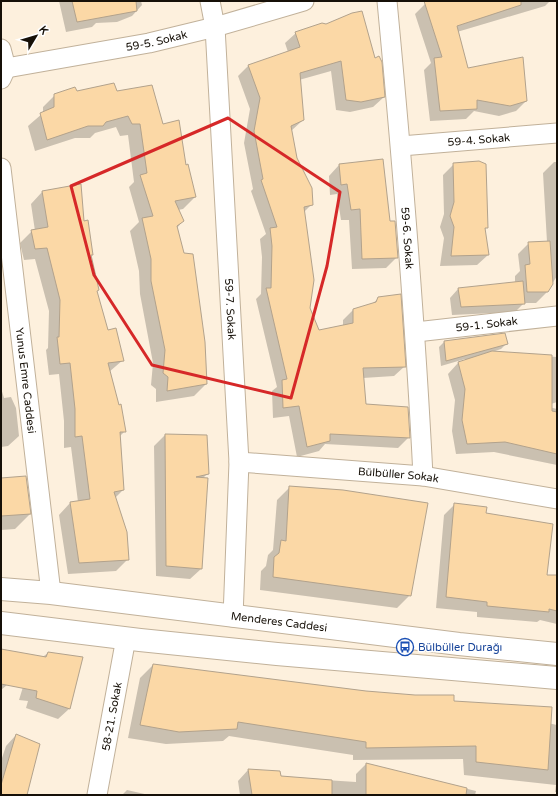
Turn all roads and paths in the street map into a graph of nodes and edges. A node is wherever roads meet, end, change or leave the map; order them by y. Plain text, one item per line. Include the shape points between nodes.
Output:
1 (210, 1) edge
2 (304, 1) edge
3 (387, 1) edge
4 (215, 27) junction
5 (1, 49) edge
6 (3, 72) edge
7 (557, 133) edge
8 (401, 146) junction
9 (1, 168) edge
10 (557, 316) edge
11 (416, 332) junction
12 (239, 462) junction
13 (423, 476) junction
14 (557, 499) edge
15 (1, 589) edge
16 (51, 593) junction
17 (234, 617) junction
18 (1, 623) edge
19 (126, 638) junction
20 (557, 654) edge
21 (557, 678) edge
22 (97, 795) edge

1 - 4 street, 59-7. Sokak
2 - 4 street, 59-5. Sokak
3 - 8 street, 59-6. Sokak
4 - 6 street, 59-5. Sokak via 149,44
4 - 12 street, 59-7. Sokak
5 - 6 street
7 - 8 street, 59-4. Sokak
8 - 11 street, 59-6. Sokak
9 - 16 street, Yunus Emre Caddesi
10 - 11 street, 59-1. Sokak
11 - 13 street, 59-6. Sokak
12 - 13 street, Bülbüller Sokak
12 - 17 street, 59-7. Sokak
13 - 14 street, Bülbüller Sokak
15 - 16 main road, Menderes Caddesi
16 - 17 main road, Menderes Caddesi
17 - 20 main road, Menderes Caddesi via 452,644
18 - 19 main road
19 - 21 main road
19 - 22 street, 58-21. Sokak

